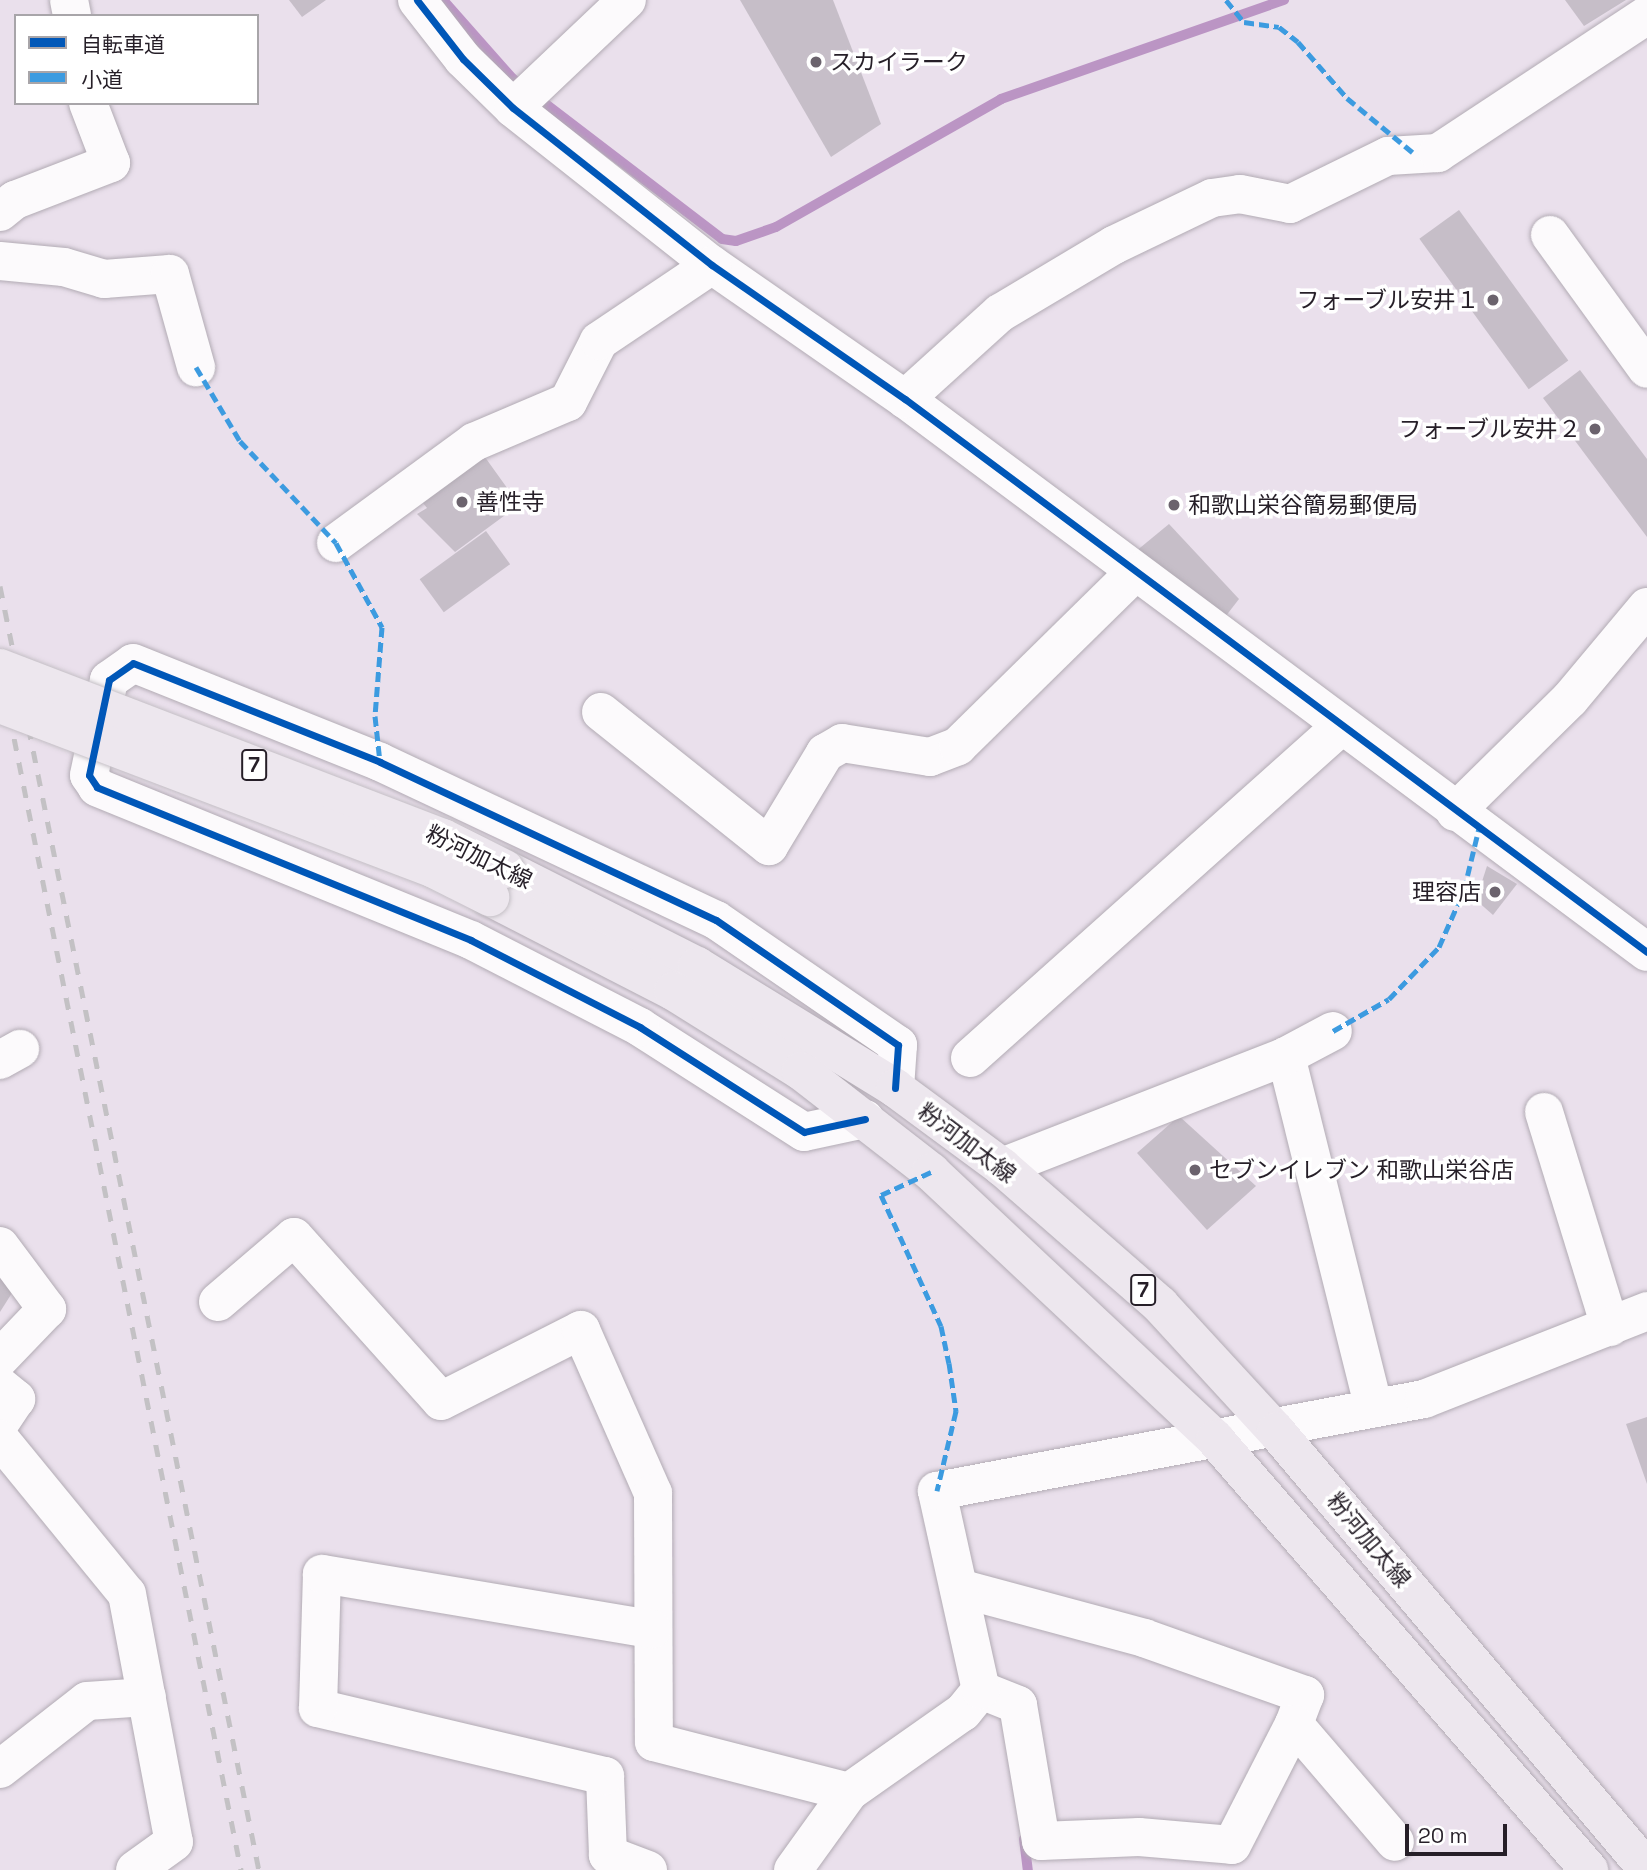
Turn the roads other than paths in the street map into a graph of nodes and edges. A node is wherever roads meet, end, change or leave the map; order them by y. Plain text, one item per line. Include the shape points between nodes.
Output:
1 (417, 0) edge
2 (627, 0) edge
3 (1647, 15) edge
4 (521, 98) junction
5 (89, 105) edge
6 (0, 212) edge
7 (1550, 235) dead end
8 (0, 261) edge
9 (712, 265) junction
10 (196, 367) dead end
11 (1647, 369) edge
12 (905, 399) junction
13 (336, 543) dead end
14 (1135, 572) junction
15 (1643, 624) edge
16 (0, 668) edge
17 (0, 704) edge
18 (601, 712) dead end
19 (1340, 727) junction
20 (1455, 812) junction
21 (498, 883) junction
22 (1647, 952) edge
23 (1333, 1031) dead end
24 (1286, 1056) junction
25 (970, 1058) dead end
26 (895, 1088) junction
27 (1544, 1112) dead end
28 (865, 1119) junction
29 (1002, 1167) junction
30 (0, 1246) edge
31 (218, 1302) dead end
32 (1647, 1311) edge
33 (1610, 1327) junction
34 (0, 1358) edge
35 (0, 1386) edge
36 (1374, 1408) junction
37 (0, 1423) edge
38 (1276, 1431) junction
39 (0, 1439) edge
40 (1215, 1439) junction
41 (959, 1588) junction
42 (652, 1629) junction
43 (981, 1690) junction
44 (147, 1697) junction
45 (1294, 1724) junction
46 (4, 1757) edge
47 (849, 1792) junction
48 (1395, 1842) dead end
49 (606, 1862) edge
50 (1647, 1869) edge
51 (135, 1870) edge
52 (648, 1870) edge
53 (793, 1870) edge
54 (1589, 1870) edge

1 - 4 street
2 - 4 street
3 - 12 street via 1438,153 1388,156 1290,204 1240,194 1212,198 1114,245 1000,313
4 - 9 street
5 - 6 street via 111,163 15,200
7 - 11 street
8 - 10 street via 64,267 104,279 170,274
9 - 12 street
9 - 13 street via 599,341 568,401 474,442
12 - 14 street
14 - 18 street via 958,746 930,757 842,743 825,753 769,846
14 - 19 street
15 - 20 street via 1525,747
16 - 21 main road, 粉河加太線 / 7, bridge via 443,838
17 - 21 main road, 粉河加太線 / 7, bridge via 434,869
19 - 20 street
19 - 25 street
20 - 22 street
21 - 26 main road, 粉河加太線 / 7 via 697,966
21 - 28 main road, 粉河加太線 / 7 via 673,991
23 - 24 street
24 - 29 street
24 - 36 street
26 - 28 street via 898,1045 716,920 380,762 146,668 133,663 109,680 89,775 97,787 471,940 640,1027 804,1132
26 - 29 main road, 粉河加太線 / 7
27 - 33 street
28 - 40 main road, 粉河加太線 / 7 via 1114,1338
29 - 38 main road, 粉河加太線 / 7 via 1160,1305
30 - 34 street via 47,1309
31 - 42 street via 294,1237 441,1401 581,1330 653,1493
32 - 33 street
33 - 36 street via 1424,1399
35 - 37 street via 16,1399
36 - 38 street
38 - 40 street
38 - 50 main road, 粉河加太線 / 7
39 - 44 street via 127,1594
40 - 41 street via 937,1492
40 - 54 main road, 粉河加太線 / 7
41 - 43 street
41 - 45 street via 1144,1638 1305,1695
42 - 47 street via 654,1742
42 - 49 street via 322,1574 317,1708 605,1776
43 - 45 street via 1018,1705 1041,1841 1139,1837 1232,1845
43 - 47 street via 963,1712
44 - 46 street via 87,1702
44 - 51 street via 174,1842
45 - 48 street
47 - 53 street
49 - 52 street

